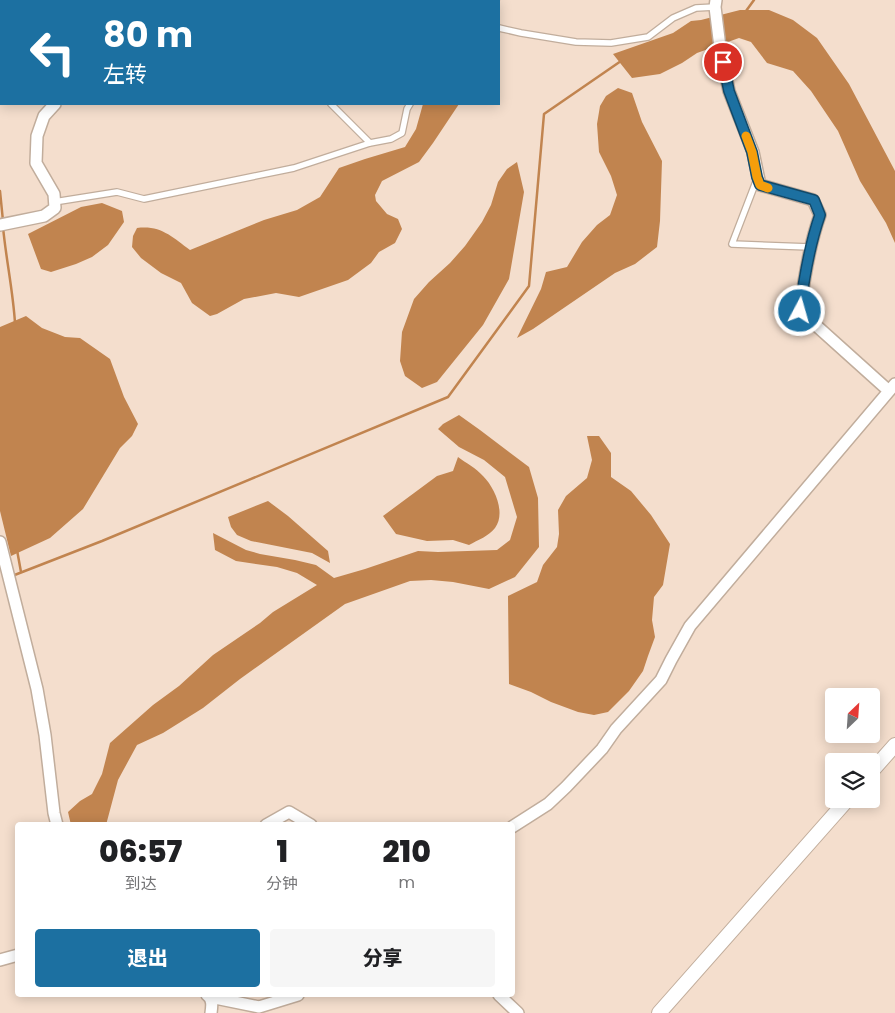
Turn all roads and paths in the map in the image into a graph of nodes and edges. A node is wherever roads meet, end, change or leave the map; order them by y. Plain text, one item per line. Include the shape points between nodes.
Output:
1 (716, 4) edge
2 (500, 28) edge
3 (54, 105) edge
4 (332, 105) edge
5 (409, 105) edge
6 (370, 143) junction
7 (757, 177) junction
8 (54, 202) junction
9 (5, 224) edge
10 (810, 247) junction
11 (892, 388) edge
12 (0, 542) edge
13 (895, 745) edge
14 (880, 762) edge
15 (840, 808) edge
16 (56, 822) edge
17 (271, 822) edge
18 (306, 822) edge
19 (515, 825) edge
20 (15, 956) edge
21 (0, 960) edge
22 (209, 997) edge
23 (213, 997) edge
24 (292, 997) edge
25 (500, 997) edge
26 (211, 1013) edge
27 (518, 1013) edge
28 (659, 1013) edge

1 - 2 lane via 673,18 648,37 611,43 576,42
1 - 7 street via 729,91 752,152
3 - 8 street via 44,116 37,136 36,162 54,194
4 - 6 lane
5 - 6 lane via 402,133
6 - 8 lane via 294,168 144,198 117,192
7 - 10 street via 760,185 814,200 820,215
7 - 10 lane via 732,244
8 - 9 street via 55,208 44,216
10 - 11 street via 800,311
11 - 19 street via 690,626 661,680 602,749 548,804
12 - 16 street via 37,690
13 - 14 street
15 - 28 street
17 - 18 street via 289,812
20 - 21 street
22 - 26 street via 212,1001
23 - 24 street via 259,1007
25 - 27 street

